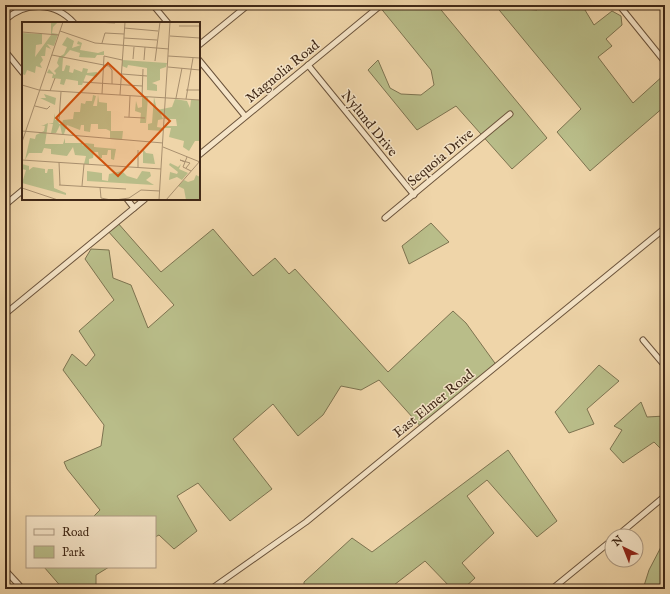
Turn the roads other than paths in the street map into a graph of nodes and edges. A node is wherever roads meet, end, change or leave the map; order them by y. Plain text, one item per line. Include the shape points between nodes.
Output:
1 (153, 5) edge
2 (248, 5) edge
3 (618, 5) edge
4 (378, 6) edge
5 (5, 20) edge
6 (73, 22) edge
7 (167, 22) edge
8 (200, 44) edge
9 (5, 51) edge
10 (200, 61) edge
11 (665, 62) edge
12 (308, 65) junction
13 (22, 72) edge
14 (510, 114) dead end
15 (246, 116) junction
16 (200, 153) edge
17 (22, 191) edge
18 (414, 195) junction
19 (128, 200) edge
20 (144, 200) edge
21 (5, 205) edge
22 (134, 208) junction
23 (385, 218) dead end
24 (665, 228) edge
25 (5, 314) edge
26 (643, 340) dead end
27 (665, 366) edge
28 (665, 496) edge
29 (626, 528) edge
30 (604, 547) edge
31 (5, 570) edge
32 (19, 585) dead end
33 (211, 589) edge
34 (552, 589) edge

1 - 7 street
2 - 8 street
3 - 11 street
4 - 12 street, Magnolia Road
5 - 6 street via 27,8 41,6 62,12
9 - 13 street
10 - 15 street
12 - 15 street, Magnolia Road
12 - 18 street, Nylund Drive
14 - 18 street, Sequoia Drive
15 - 16 street, Magnolia Road
17 - 21 street
18 - 23 street, Sequoia Drive
19 - 22 street
20 - 22 street
22 - 25 street
24 - 33 street, East Elmer Road via 306,522
26 - 27 street
28 - 29 street
30 - 34 street
31 - 32 street

